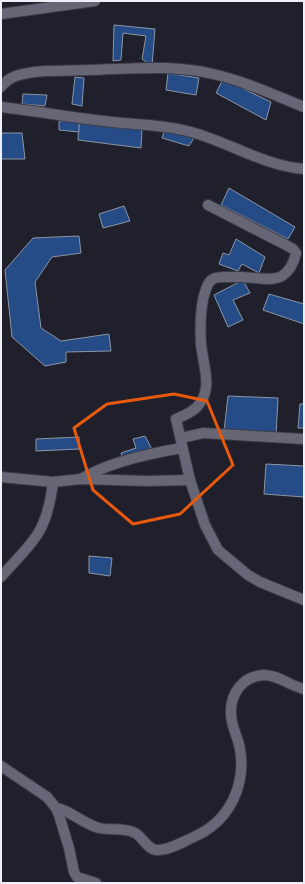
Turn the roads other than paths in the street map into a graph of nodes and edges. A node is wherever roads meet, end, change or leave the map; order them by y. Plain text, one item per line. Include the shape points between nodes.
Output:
1 (95, 1) edge
2 (1, 14) edge
3 (1, 87) edge
4 (1, 107) edge
5 (304, 107) edge
6 (304, 169) edge
7 (208, 206) dead end
8 (304, 439) edge
9 (182, 443) junction
10 (1, 477) edge
11 (80, 479) junction
12 (190, 480) junction
13 (53, 482) junction
14 (1, 577) edge
15 (304, 600) edge
16 (304, 689) edge
17 (1, 766) edge
18 (56, 808) junction
19 (96, 883) edge

1 - 2 street
3 - 5 street via 16,76 35,73 170,68 230,78
4 - 6 street via 156,125 192,132 272,162
7 - 9 street via 284,244 296,253 288,270 276,279 218,278 209,284 204,293 201,342 206,391 195,409 176,419
8 - 9 street via 203,433
9 - 11 street via 107,467
9 - 12 street
10 - 13 street
11 - 12 street
11 - 13 street
12 - 15 street via 205,525 218,550 260,582
13 - 14 street via 50,503 37,534
16 - 18 street via 282,679 264,675 246,680 236,691 231,715 240,749 241,766 235,798 218,821 204,832 164,849 154,850 134,832 96,827
17 - 18 street via 47,797
18 - 19 street via 74,872 77,877

